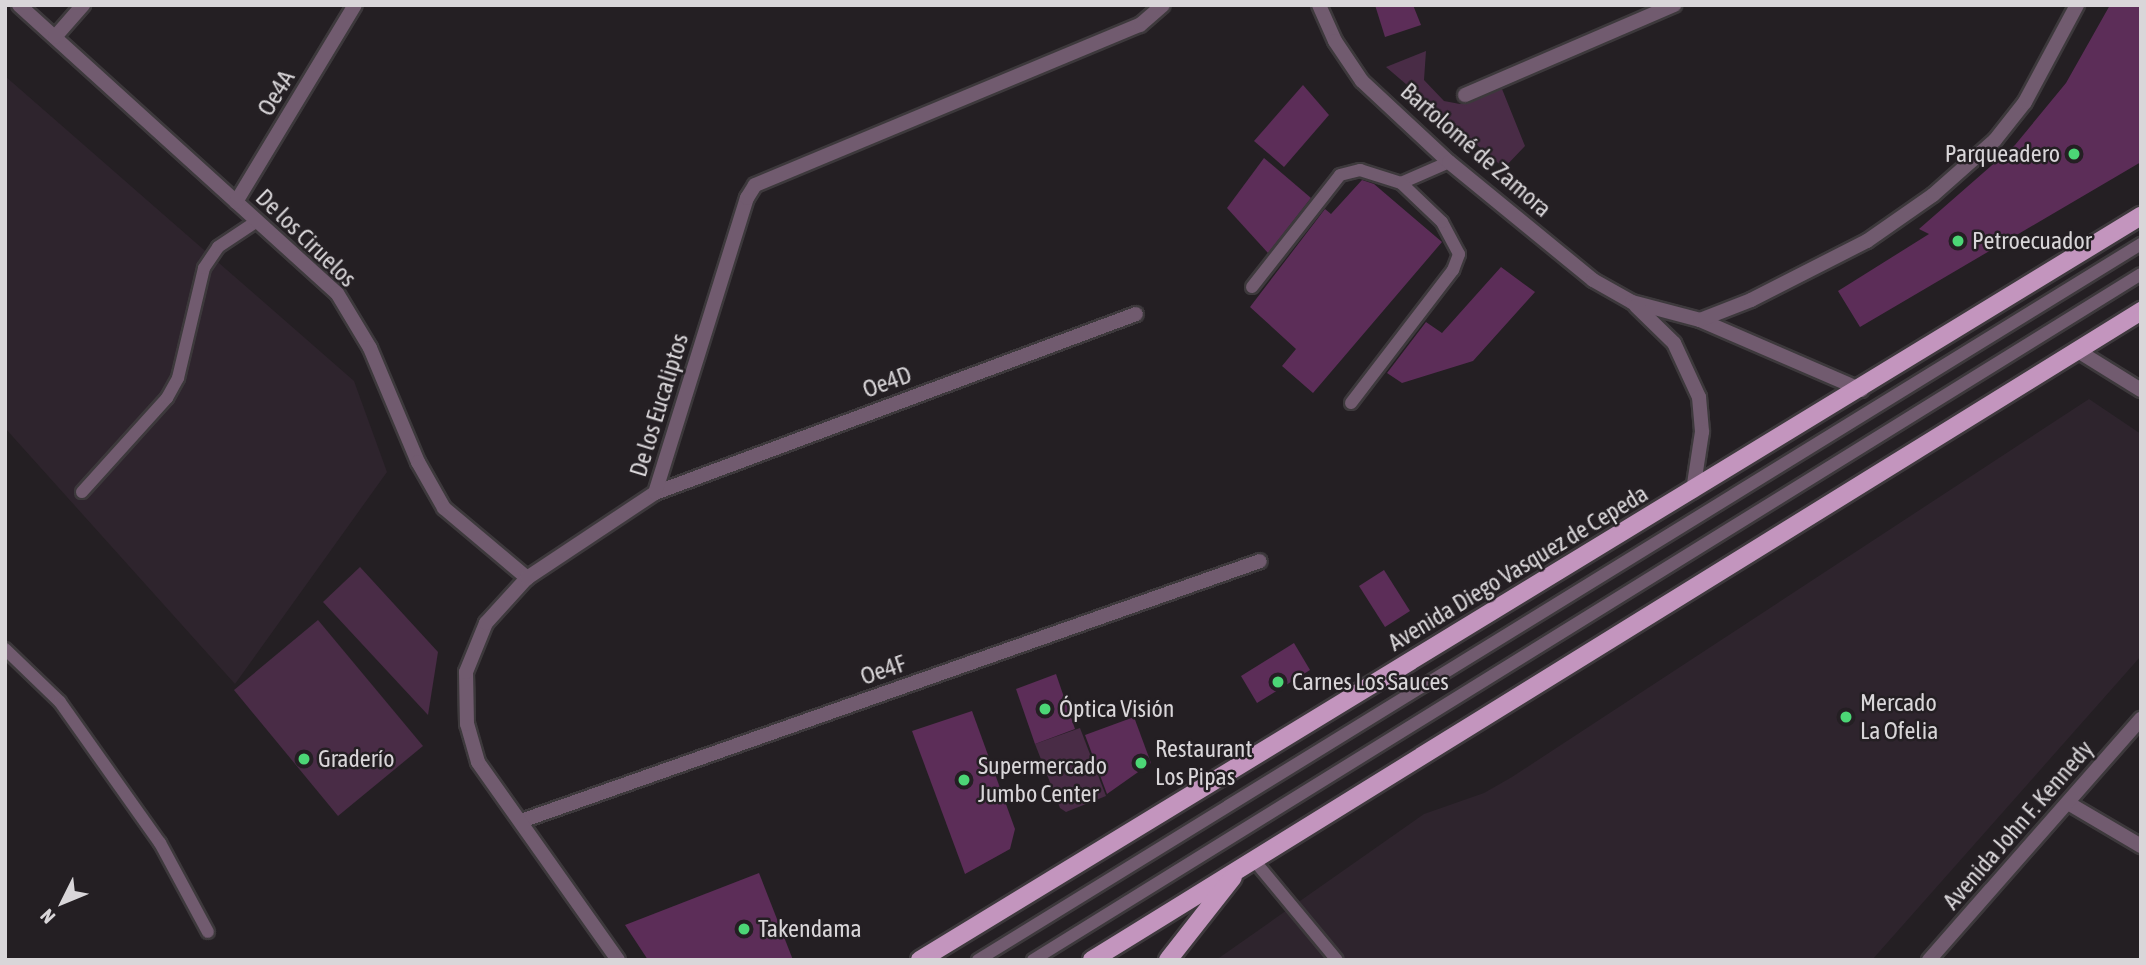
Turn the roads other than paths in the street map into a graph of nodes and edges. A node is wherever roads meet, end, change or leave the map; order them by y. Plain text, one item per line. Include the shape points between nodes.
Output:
1 (19, 5) edge
2 (83, 5) edge
3 (355, 5) edge
4 (1163, 5) edge
5 (1319, 5) edge
6 (1674, 5) edge
7 (2077, 5) edge
8 (55, 37) junction
9 (1465, 95) dead end
10 (1449, 162) junction
11 (1401, 183) junction
12 (236, 202) junction
13 (2141, 216) edge
14 (257, 221) junction
15 (2141, 244) edge
16 (2141, 274) edge
17 (1252, 287) dead end
18 (1632, 302) junction
19 (2141, 312) edge
20 (1136, 314) dead end
21 (1700, 320) junction
22 (2078, 351) junction
23 (1862, 390) junction
24 (2141, 390) edge
25 (1352, 403) dead end
26 (1693, 491) junction
27 (82, 492) dead end
28 (655, 493) junction
29 (1259, 561) dead end
30 (527, 578) junction
31 (5, 649) edge
32 (2141, 719) edge
33 (2068, 803) junction
34 (521, 821) junction
35 (2141, 846) edge
36 (1247, 864) junction
37 (208, 932) dead end
38 (618, 960) edge
39 (920, 960) edge
40 (978, 960) edge
41 (1032, 960) edge
42 (1092, 960) edge
43 (1168, 960) edge
44 (1337, 960) edge
45 (1929, 960) edge

1 - 8 street, De los Ciruelos
2 - 8 street
3 - 12 street, Oe4A
4 - 28 street, De los Eucaliptos via 1140,25 755,185 747,198
5 - 10 street, Bartolomé de Zamora via 1335,41 1362,81
6 - 9 street
7 - 21 street via 2025,102 1995,140 1933,195 1867,241
8 - 12 street, De los Ciruelos
10 - 11 lane
10 - 18 street, Bartolomé de Zamora via 1593,280
11 - 17 lane via 1360,170 1340,175
11 - 25 lane via 1435,214 1459,254 1453,270
12 - 14 street, De los Ciruelos
13 - 23 main road, Avenida Diego Vasquez de Cepeda
14 - 27 lane via 218,247 204,268 178,378 167,398
14 - 30 street, De los Ciruelos via 337,293 370,348 418,462 444,508
15 - 40 lane
16 - 41 lane
18 - 21 street, Bartolomé de Zamora
18 - 26 street, Bartolomé de Zamora via 1674,343 1695,385 1702,432
19 - 22 main road
20 - 28 street, Oe4D
21 - 23 street, Bartolomé de Zamora
22 - 24 street
22 - 36 main road
23 - 26 main road, Avenida Diego Vasquez de Cepeda
26 - 39 main road, Avenida Diego Vasquez de Cepeda
28 - 30 street, De los Eucaliptos
29 - 34 street, Oe4F
30 - 34 street, De los Eucaliptos via 486,624 466,672 467,724 478,762
31 - 37 lane via 60,702 160,843
32 - 33 street, Avenida John F. Kennedy
33 - 35 street
33 - 45 street, Avenida John F. Kennedy
34 - 38 street, De los Eucaliptos
36 - 42 main road
36 - 43 main road
36 - 44 lane

